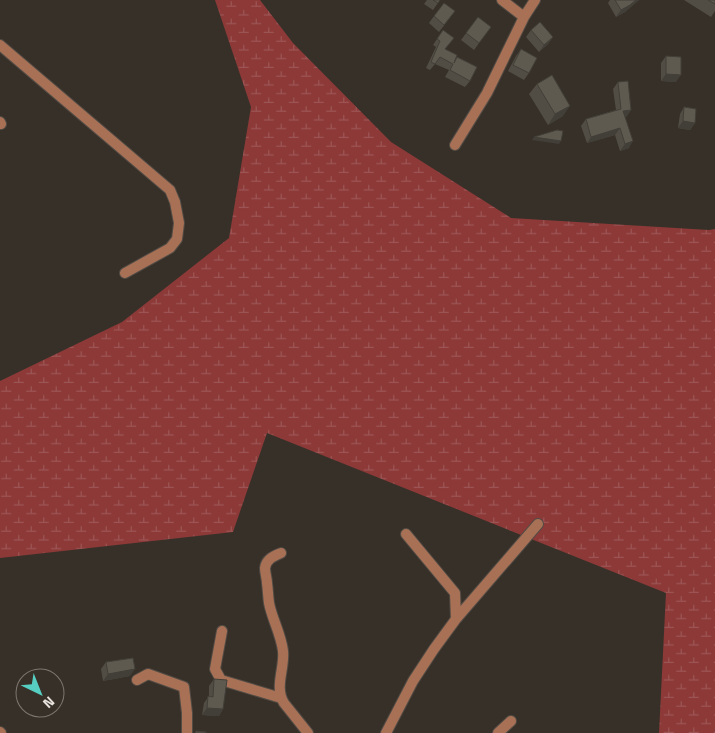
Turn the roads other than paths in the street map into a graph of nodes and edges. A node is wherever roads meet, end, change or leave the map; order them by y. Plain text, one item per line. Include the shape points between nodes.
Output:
1 (502, 0) edge
2 (535, 0) edge
3 (524, 17) junction
4 (0, 45) edge
5 (455, 145) dead end
6 (125, 273) dead end
7 (538, 524) dead end
8 (406, 534) dead end
9 (281, 553) dead end
10 (456, 619) junction
11 (222, 631) dead end
12 (137, 680) dead end
13 (281, 698) junction
14 (511, 721) dead end
15 (187, 733) edge
16 (308, 733) edge
17 (386, 733) edge
18 (498, 733) edge

1 - 3 street
2 - 3 street
3 - 5 street via 487,93
4 - 6 street via 170,190 179,223 177,239 170,248
7 - 10 street
8 - 10 street via 455,593
9 - 13 street via 271,558 265,568 268,602 283,650
10 - 17 street via 413,681
11 - 13 street via 215,668 221,680
12 - 15 street via 148,674 184,688
13 - 16 street
14 - 18 street

